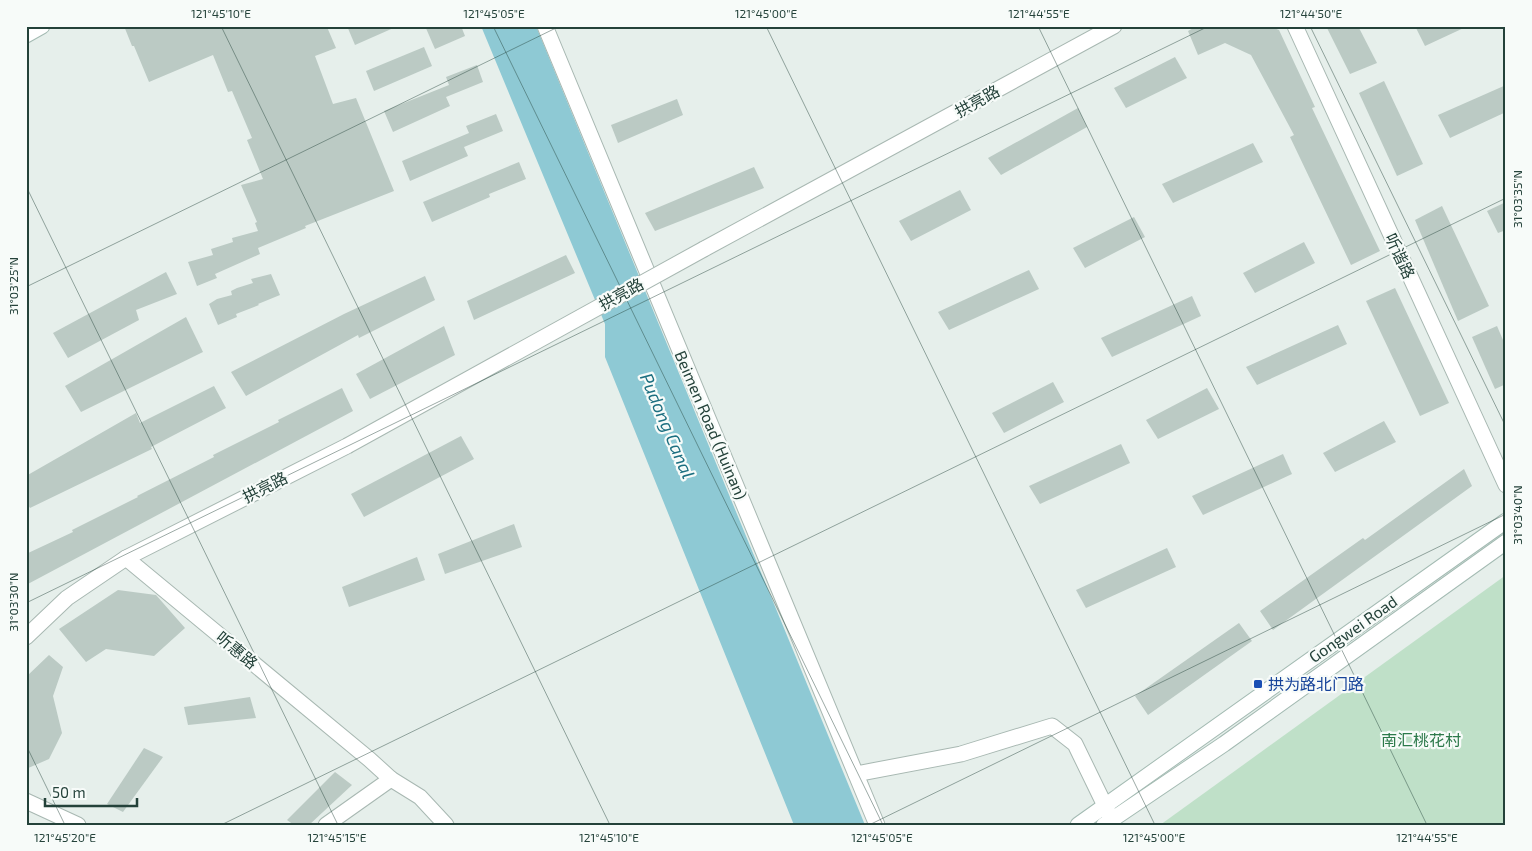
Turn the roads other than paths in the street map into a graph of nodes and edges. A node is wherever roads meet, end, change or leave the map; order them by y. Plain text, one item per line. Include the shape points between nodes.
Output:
1 (42, 26) edge
2 (545, 26) edge
3 (1114, 26) edge
4 (1295, 26) edge
5 (26, 35) edge
6 (1506, 485) edge
7 (1506, 521) edge
8 (1506, 542) edge
9 (126, 558) junction
10 (26, 637) edge
11 (856, 774) junction
12 (391, 779) junction
13 (26, 801) edge
14 (1107, 817) edge
15 (78, 825) edge
16 (326, 825) edge
17 (446, 825) edge
18 (877, 825) edge
19 (1078, 825) edge

1 - 5 street
2 - 11 street, Beimen Road (Huinan)
3 - 9 street, 拱亮路, bridge via 347,446
4 - 6 street, 听谐路
7 - 14 street, Gongwei Road
8 - 14 street, Gongwei Road via 1224,744
9 - 10 street via 67,598
9 - 12 street, 听惠路
11 - 14 street via 961,754 1052,726 1075,744
11 - 18 street, Beimen Road (Huinan)
12 - 16 street
12 - 17 street, 听惠路 via 420,797
13 - 15 street
14 - 19 street, Gongwei Road

